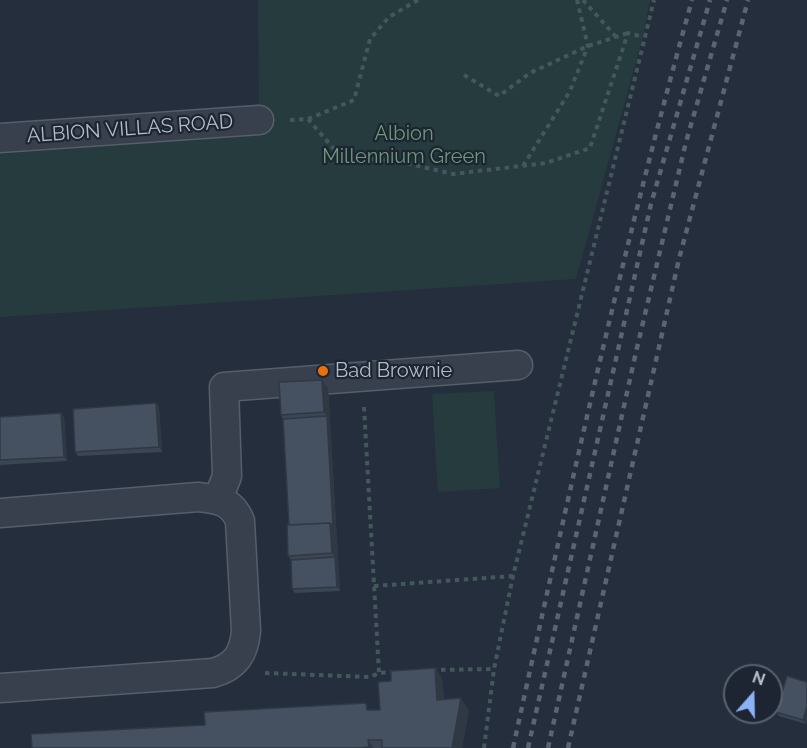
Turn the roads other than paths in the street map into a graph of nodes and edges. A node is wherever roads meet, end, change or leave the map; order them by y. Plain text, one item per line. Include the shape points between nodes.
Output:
1 (259, 120) road end
2 (0, 138) edge
3 (518, 365) dead end
4 (218, 499) junction
5 (0, 513) edge
6 (0, 687) edge

1 - 2 street, ALBION VILLAS ROAD
3 - 4 street via 224,387 226,476
4 - 5 street via 198,497
4 - 6 street via 234,508 240,521 246,631 244,645 234,663 213,673

